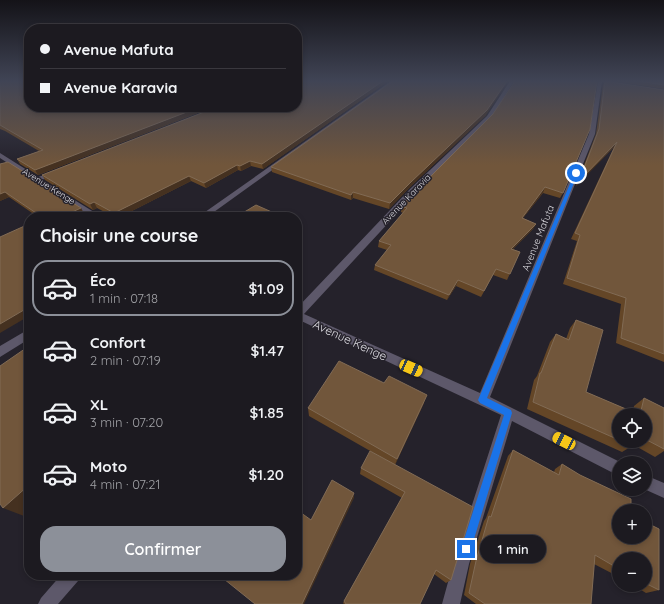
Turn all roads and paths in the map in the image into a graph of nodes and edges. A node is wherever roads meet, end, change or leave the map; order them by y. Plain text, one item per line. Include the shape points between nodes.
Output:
1 (354, 109) edge
2 (494, 109) edge
3 (596, 109) edge
4 (0, 154) edge
5 (59, 171) edge
6 (37, 180) junction
7 (90, 212) edge
8 (209, 212) edge
9 (302, 310) edge
10 (302, 317) edge
11 (24, 336) edge
12 (0, 352) edge
13 (482, 400) junction
14 (508, 413) junction
15 (612, 465) edge
16 (652, 485) edge
17 (664, 491) edge
18 (68, 580) edge
19 (47, 604) edge
20 (450, 604) edge

1 - 8 street
2 - 9 street, Avenue Karavia
3 - 13 street, Avenue Mafuta via 592,134
4 - 6 street, Avenue Kenge
5 - 6 street
6 - 7 street, Avenue Kenge
10 - 13 street, Avenue Kenge
11 - 12 street
13 - 14 street, Avenue Kenge
14 - 15 street, Avenue Kenge
14 - 20 street
16 - 17 street
18 - 19 street

